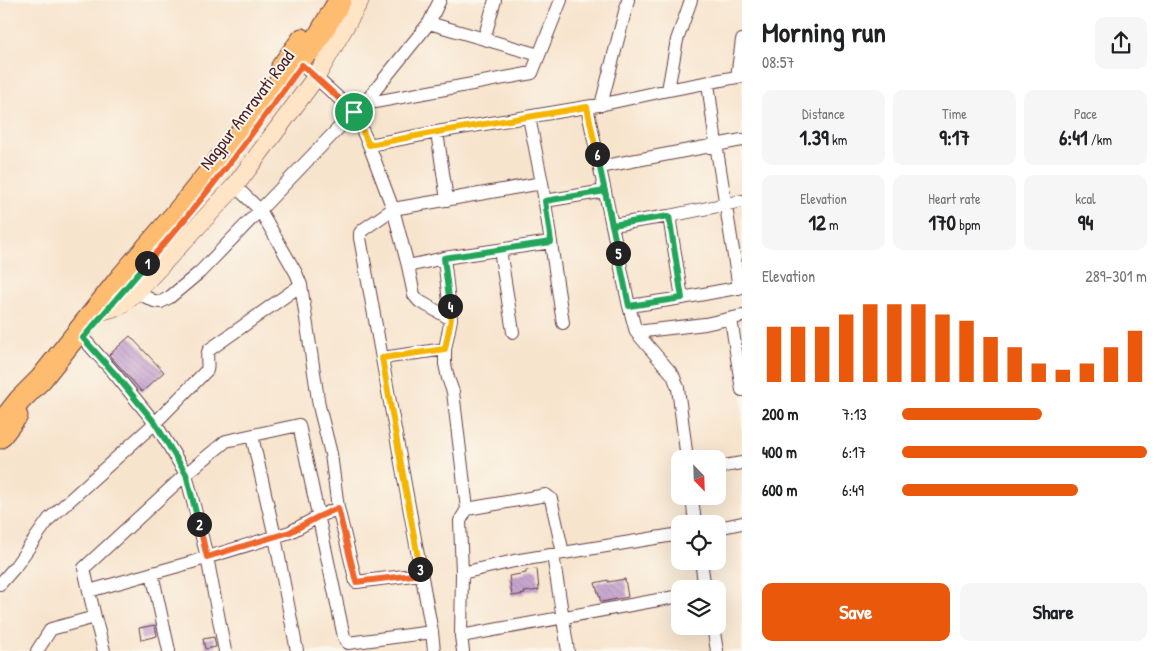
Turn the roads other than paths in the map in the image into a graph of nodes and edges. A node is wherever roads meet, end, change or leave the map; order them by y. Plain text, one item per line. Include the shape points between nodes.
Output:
1 (324, 0) edge
2 (340, 0) edge
3 (360, 0) edge
4 (440, 0) edge
5 (495, 0) edge
6 (561, 0) edge
7 (628, 0) edge
8 (691, 0) edge
9 (430, 24) junction
10 (484, 39) junction
11 (742, 40) edge
12 (539, 55) junction
13 (305, 58) junction
14 (740, 77) edge
15 (708, 83) junction
16 (668, 90) junction
17 (600, 105) junction
18 (587, 107) junction
19 (359, 108) junction
20 (529, 117) junction
21 (437, 132) junction
22 (742, 140) edge
23 (716, 144) junction
24 (369, 145) junction
25 (600, 167) junction
26 (542, 183) junction
27 (235, 186) junction
28 (605, 191) junction
29 (448, 200) junction
30 (545, 201) junction
31 (742, 201) edge
32 (726, 204) junction
33 (393, 209) junction
34 (260, 210) junction
35 (669, 216) junction
36 (612, 225) junction
37 (551, 242) junction
38 (500, 250) junction
39 (444, 258) junction
40 (408, 266) junction
41 (301, 286) junction
42 (741, 288) edge
43 (136, 292) junction
44 (682, 298) junction
45 (629, 306) junction
46 (106, 310) junction
47 (736, 317) edge
48 (451, 319) junction
49 (563, 323) dead end
50 (513, 332) dead end
51 (636, 332) junction
52 (83, 338) junction
53 (445, 349) junction
54 (382, 358) junction
55 (742, 390) edge
56 (0, 413) edge
57 (155, 423) junction
58 (0, 425) edge
59 (252, 436) junction
60 (0, 439) edge
61 (686, 450) edge
62 (742, 464) edge
63 (726, 466) edge
64 (186, 474) junction
65 (338, 508) junction
66 (467, 509) junction
67 (318, 517) junction
68 (742, 523) edge
69 (726, 526) edge
70 (671, 535) edge
71 (275, 537) junction
72 (558, 554) junction
73 (207, 557) junction
74 (462, 572) junction
75 (152, 573) junction
76 (421, 574) junction
77 (0, 584) edge
78 (89, 591) junction
79 (671, 598) edge
80 (95, 617) junction
81 (563, 617) junction
82 (432, 632) junction
83 (714, 635) edge
84 (461, 636) junction
85 (715, 650) edge
86 (37, 651) edge
87 (102, 651) edge
88 (169, 651) edge
89 (225, 651) edge
90 (297, 651) edge
91 (434, 651) edge
92 (463, 651) edge
93 (568, 651) edge

1 - 13 highway, Nagpur Amravati Road
2 - 13 highway, Nagpur Amravati Road
3 - 13 street
4 - 9 street
5 - 10 street
6 - 12 street
7 - 17 street
8 - 16 street via 678,40
9 - 10 street
9 - 19 street
10 - 12 street
11 - 14 street
12 - 19 street via 532,73
13 - 19 street
13 - 27 street
13 - 46 main road, Nagpur Amravati Road via 217,178
13 - 56 main road, Nagpur Amravati Road via 240,123
13 - 58 highway
14 - 15 street
15 - 16 street
15 - 23 street
16 - 17 street
17 - 18 street
18 - 20 street
18 - 25 street
19 - 24 street
19 - 34 street
20 - 21 street
20 - 26 street
21 - 24 street
21 - 29 street
22 - 23 street
23 - 25 street
23 - 32 street
24 - 33 street
25 - 28 street
26 - 29 street
26 - 30 street
27 - 34 street
27 - 43 street
28 - 30 street
28 - 36 street
29 - 33 street
30 - 37 street
31 - 32 street
32 - 35 street
32 - 42 street
33 - 40 street
33 - 54 street via 360,232
34 - 41 street
34 - 43 street via 200,272 170,297 161,302 154,301
35 - 36 street
35 - 44 street
36 - 45 street
37 - 38 street
37 - 49 street
38 - 39 street
38 - 50 street
39 - 40 street
39 - 48 street
40 - 48 street via 416,298
41 - 57 street via 209,350 207,370
41 - 65 street
42 - 44 street
43 - 46 street via 120,306
44 - 45 street
45 - 51 street
46 - 52 main road, Nagpur Amravati Road
47 - 51 street
47 - 55 street
48 - 53 street
51 - 61 street via 673,375 678,388
52 - 57 street
52 - 60 main road, Nagpur Amravati Road
53 - 54 street
53 - 66 street
54 - 76 street
57 - 64 street
57 - 77 street via 49,519
59 - 64 street via 226,441
59 - 67 street via 300,425
59 - 71 street
62 - 63 street
64 - 73 street
64 - 78 street via 84,568
65 - 67 street
65 - 76 street via 356,582
66 - 72 street via 546,495 551,499
66 - 74 street via 460,522
67 - 71 street
67 - 82 street via 345,640 348,643
68 - 69 street
70 - 72 street
71 - 73 street
71 - 90 street
72 - 74 street
72 - 81 street
73 - 75 street
73 - 89 street
74 - 84 street
75 - 78 street
75 - 88 street
76 - 82 street
78 - 80 street
79 - 81 street
80 - 86 street via 51,629
80 - 87 street
81 - 84 street
81 - 93 street
82 - 91 street
83 - 85 street
84 - 92 street

